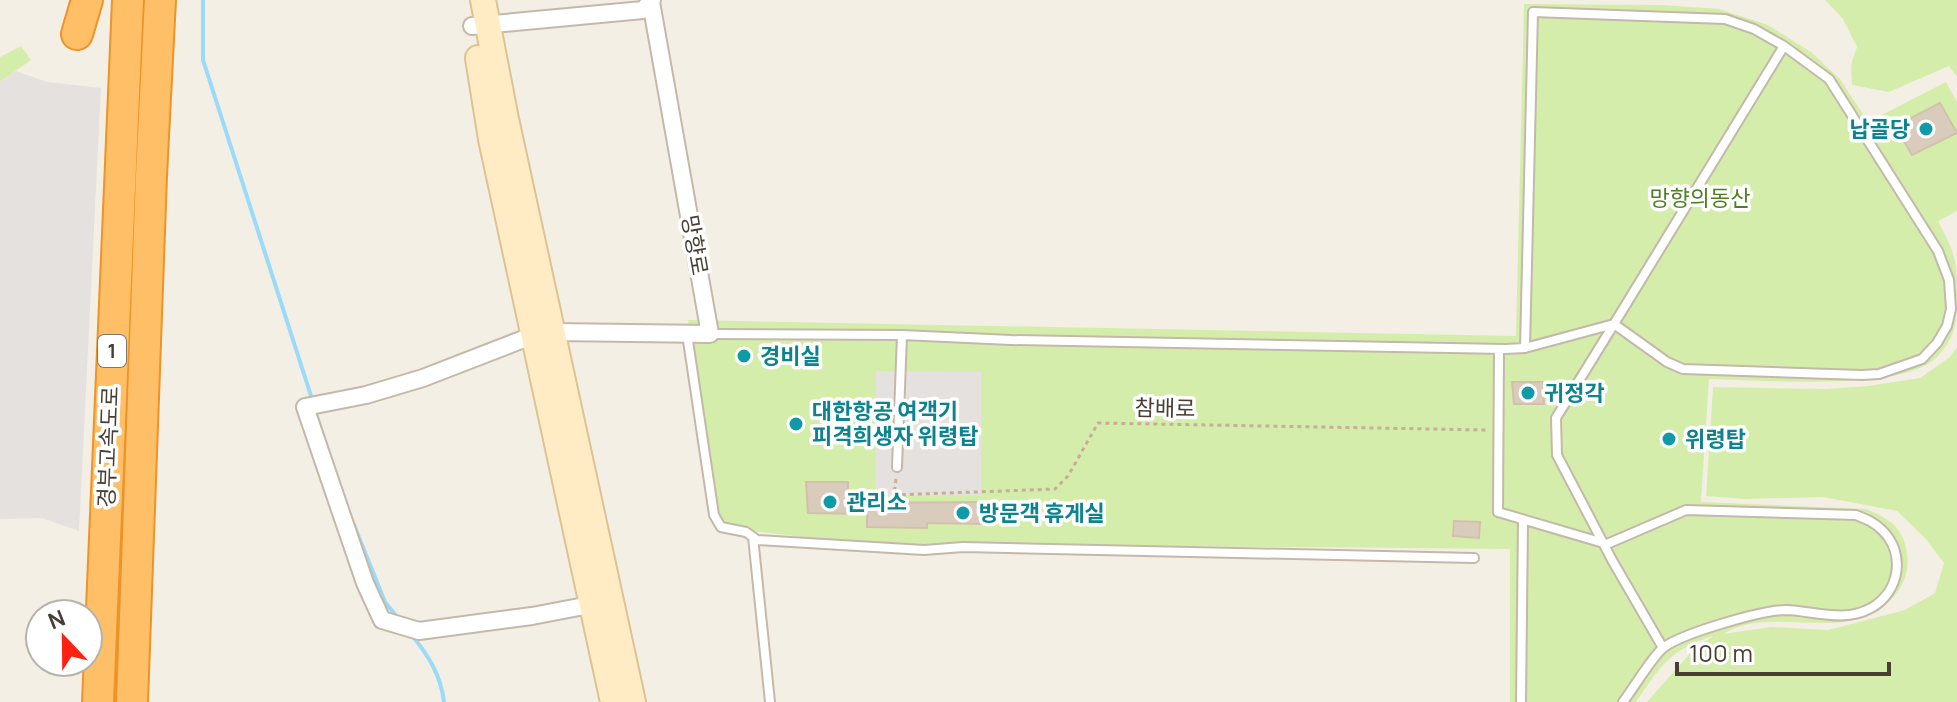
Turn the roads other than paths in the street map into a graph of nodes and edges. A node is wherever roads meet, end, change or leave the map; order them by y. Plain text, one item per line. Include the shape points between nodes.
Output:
1 (87, 0) edge
2 (128, 0) edge
3 (160, 0) edge
4 (468, 0) edge
5 (652, 1) edge
6 (481, 17) edge
7 (77, 34) dead end
8 (1784, 46) junction
9 (1614, 324) junction
10 (544, 334) junction
11 (687, 334) junction
12 (710, 334) junction
13 (902, 335) junction
14 (1525, 348) junction
15 (1499, 349) junction
16 (897, 467) road end
17 (1523, 520) junction
18 (753, 537) junction
19 (1603, 543) junction
20 (1474, 558) dead end
21 (602, 603) junction
22 (1663, 648) junction
23 (98, 702) edge
24 (132, 702) edge
25 (613, 702) edge
26 (633, 702) edge
27 (770, 702) edge
28 (1521, 702) edge
29 (1623, 702) edge

1 - 7 highway
2 - 23 highway, 경부고속도로 / 1
3 - 24 highway, 경부고속도로 / 1
4 - 6 main road
5 - 6 street via 643,10
5 - 12 street, 망향로
6 - 10 main road via 506,119
8 - 9 lane
8 - 9 lane via 1829,79 1938,251 1951,293 1942,334 1922,359 1879,374 1701,371 1667,362
8 - 14 lane via 1725,19 1533,12
9 - 14 lane
9 - 19 lane via 1556,418 1557,455
10 - 11 street
10 - 21 main road
10 - 21 street via 423,378 312,406 365,583 382,620 419,631
11 - 12 street
11 - 18 lane via 714,515 721,527
12 - 13 lane
13 - 15 lane
13 - 16 lane
14 - 15 lane
15 - 17 lane via 1498,512
17 - 19 lane
17 - 28 lane
18 - 20 lane via 924,550
18 - 27 lane
19 - 22 lane
19 - 22 lane via 1686,510 1830,512 1872,522 1885,532 1896,553 1898,571 1889,593 1872,607 1854,614 1756,614
21 - 25 main road
21 - 26 main road
22 - 29 lane

